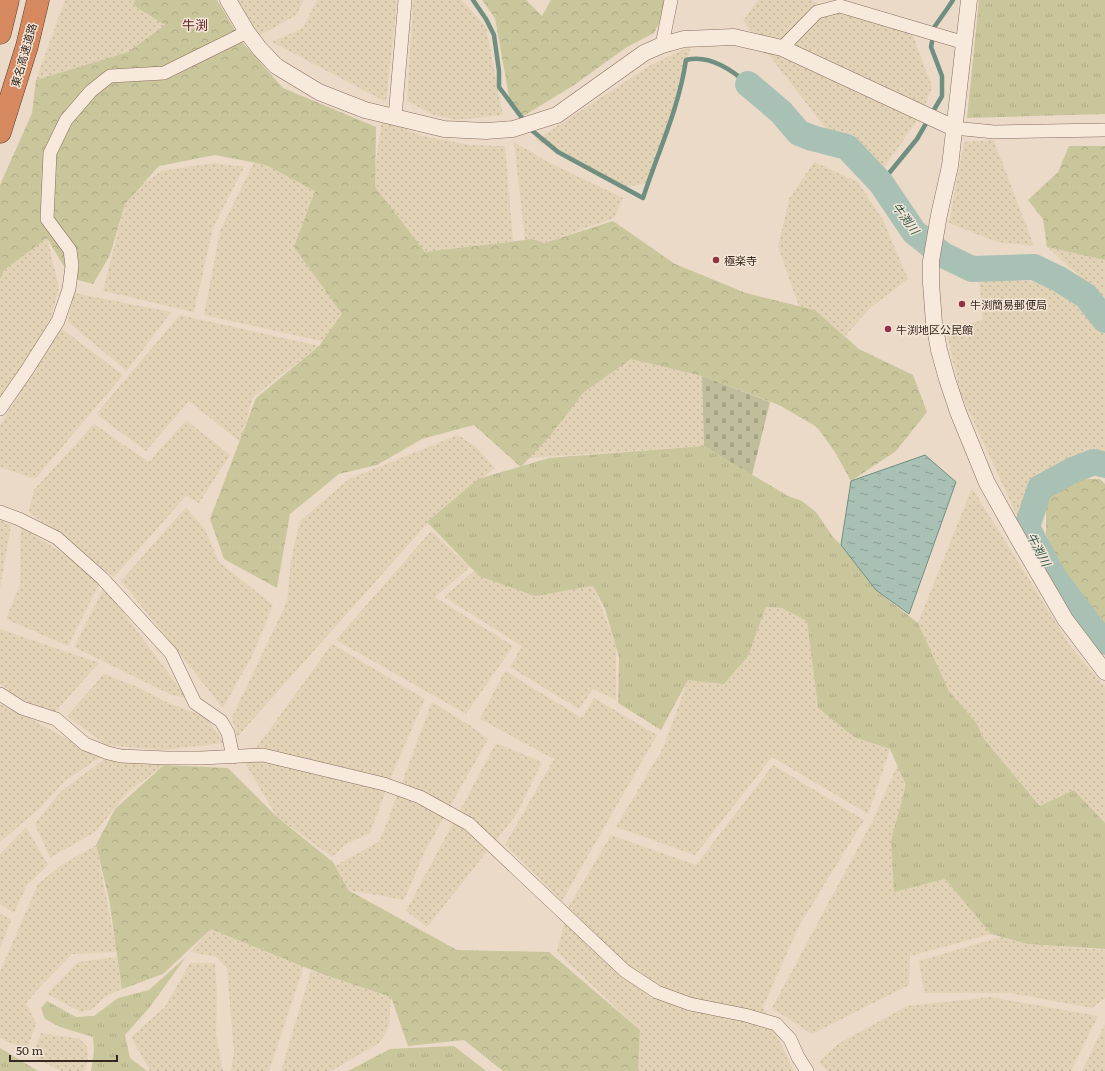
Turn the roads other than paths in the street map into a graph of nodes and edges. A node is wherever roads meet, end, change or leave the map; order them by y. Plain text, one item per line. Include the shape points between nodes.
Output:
1 (8, 0) edge
2 (38, 0) edge
3 (228, 0) edge
4 (405, 0) edge
5 (671, 0) edge
6 (969, 0) edge
7 (247, 32) junction
8 (0, 33) edge
9 (965, 43) junction
10 (662, 45) junction
11 (782, 48) junction
12 (394, 117) junction
13 (954, 128) junction
14 (1105, 130) edge
15 (0, 132) edge
16 (0, 409) edge
17 (0, 512) edge
18 (1105, 672) edge
19 (0, 694) edge
20 (233, 757) junction
21 (807, 1071) edge

1 - 8 highway
2 - 15 highway, 東名高速道路 via 27,46
3 - 7 street
4 - 12 street
5 - 10 street
6 - 9 street
7 - 12 street via 276,66 319,92 365,110
7 - 16 street via 164,73 110,76 90,91 66,120 50,153 47,219 70,250 72,266 69,289 58,321
9 - 11 street via 840,6 817,12
9 - 13 street
10 - 11 street via 684,39 734,37
10 - 12 street via 644,53 557,115 513,128 486,131 456,130
11 - 13 street
13 - 14 street via 994,132
13 - 18 street via 950,166 931,261 934,323 947,379 987,483 1065,619
17 - 20 street via 57,538 102,578 171,653 195,703 221,721 228,733
19 - 20 street via 22,708 56,719 85,744 108,753 166,758
20 - 21 street via 263,755 384,784 420,797 463,820 625,972 657,992 690,1004 776,1024 790,1039

